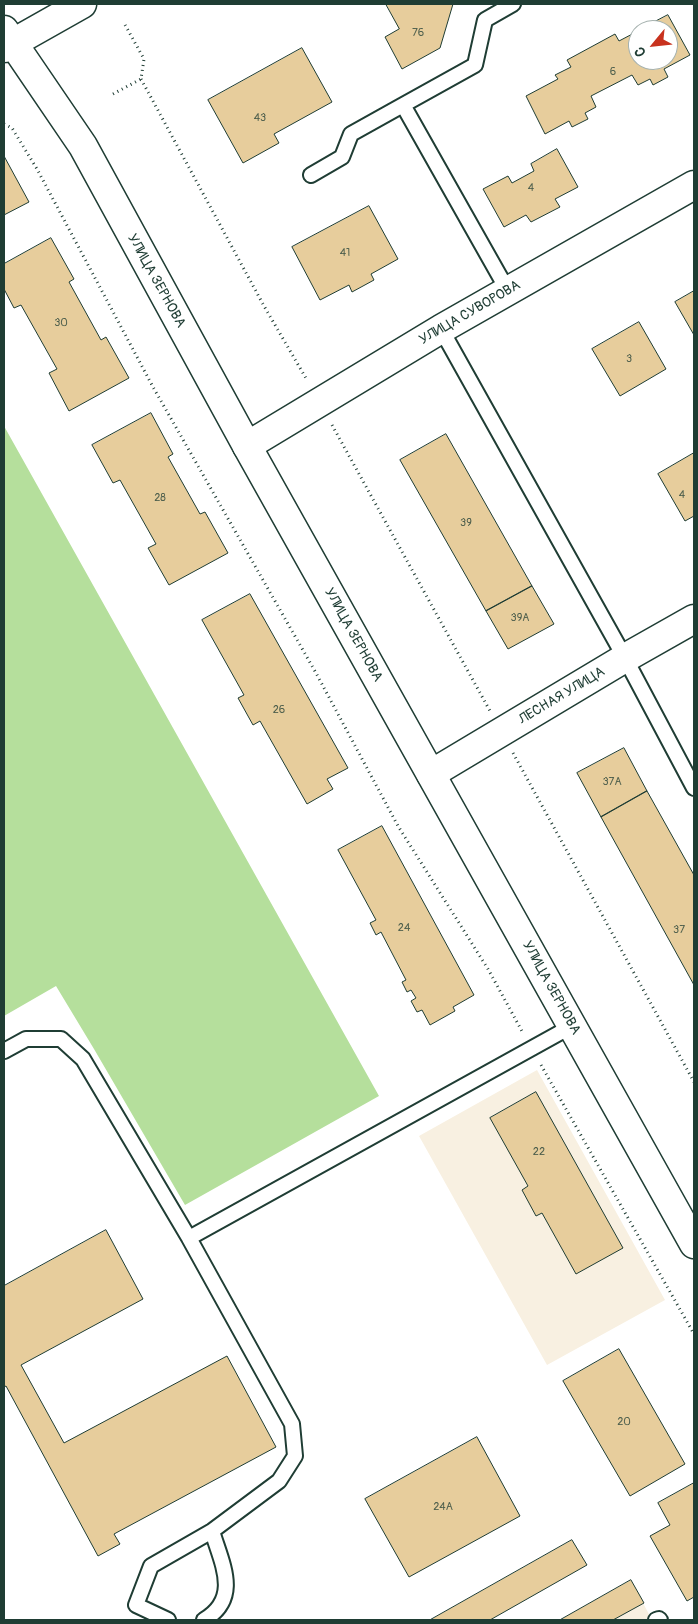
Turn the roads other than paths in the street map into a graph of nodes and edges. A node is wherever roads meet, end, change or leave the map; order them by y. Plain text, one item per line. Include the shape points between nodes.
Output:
1 (82, 4) edge
2 (513, 4) edge
3 (7, 40) edge
4 (402, 105) junction
5 (312, 175) dead end
6 (694, 185) edge
7 (508, 291) junction
8 (440, 329) junction
9 (248, 446) junction
10 (694, 619) edge
11 (625, 658) junction
12 (431, 774) junction
13 (694, 788) edge
14 (572, 1026) junction
15 (4, 1051) edge
16 (189, 1238) junction
17 (694, 1244) edge
18 (212, 1531) junction
19 (168, 1620) edge
20 (204, 1620) edge
21 (656, 1620) edge
22 (660, 1620) edge

1 - 3 main road
2 - 4 lane via 485,20 475,65
3 - 9 main road, УЛИЦА ЗЕРНОВА via 83,146
4 - 5 lane via 351,134 342,156
4 - 7 lane
6 - 7 main road, УЛИЦА СУВОРОВА
7 - 8 main road, УЛИЦА СУВОРОВА
8 - 9 main road, УЛИЦА СУВОРОВА
8 - 11 lane
9 - 12 main road, УЛИЦА ЗЕРНОВА
10 - 11 main road, ЛЕСНАЯ УЛИЦА
11 - 12 main road, ЛЕСНАЯ УЛИЦА
11 - 13 lane
12 - 14 main road, УЛИЦА ЗЕРНОВА
14 - 16 lane
14 - 17 main road, УЛИЦА ЗЕРНОВА
15 - 16 lane via 26,1039 61,1039 84,1060
16 - 18 lane via 292,1424 295,1456 279,1481
18 - 19 lane via 151,1566 136,1606
18 - 20 lane via 227,1584 222,1604
21 - 22 lane

